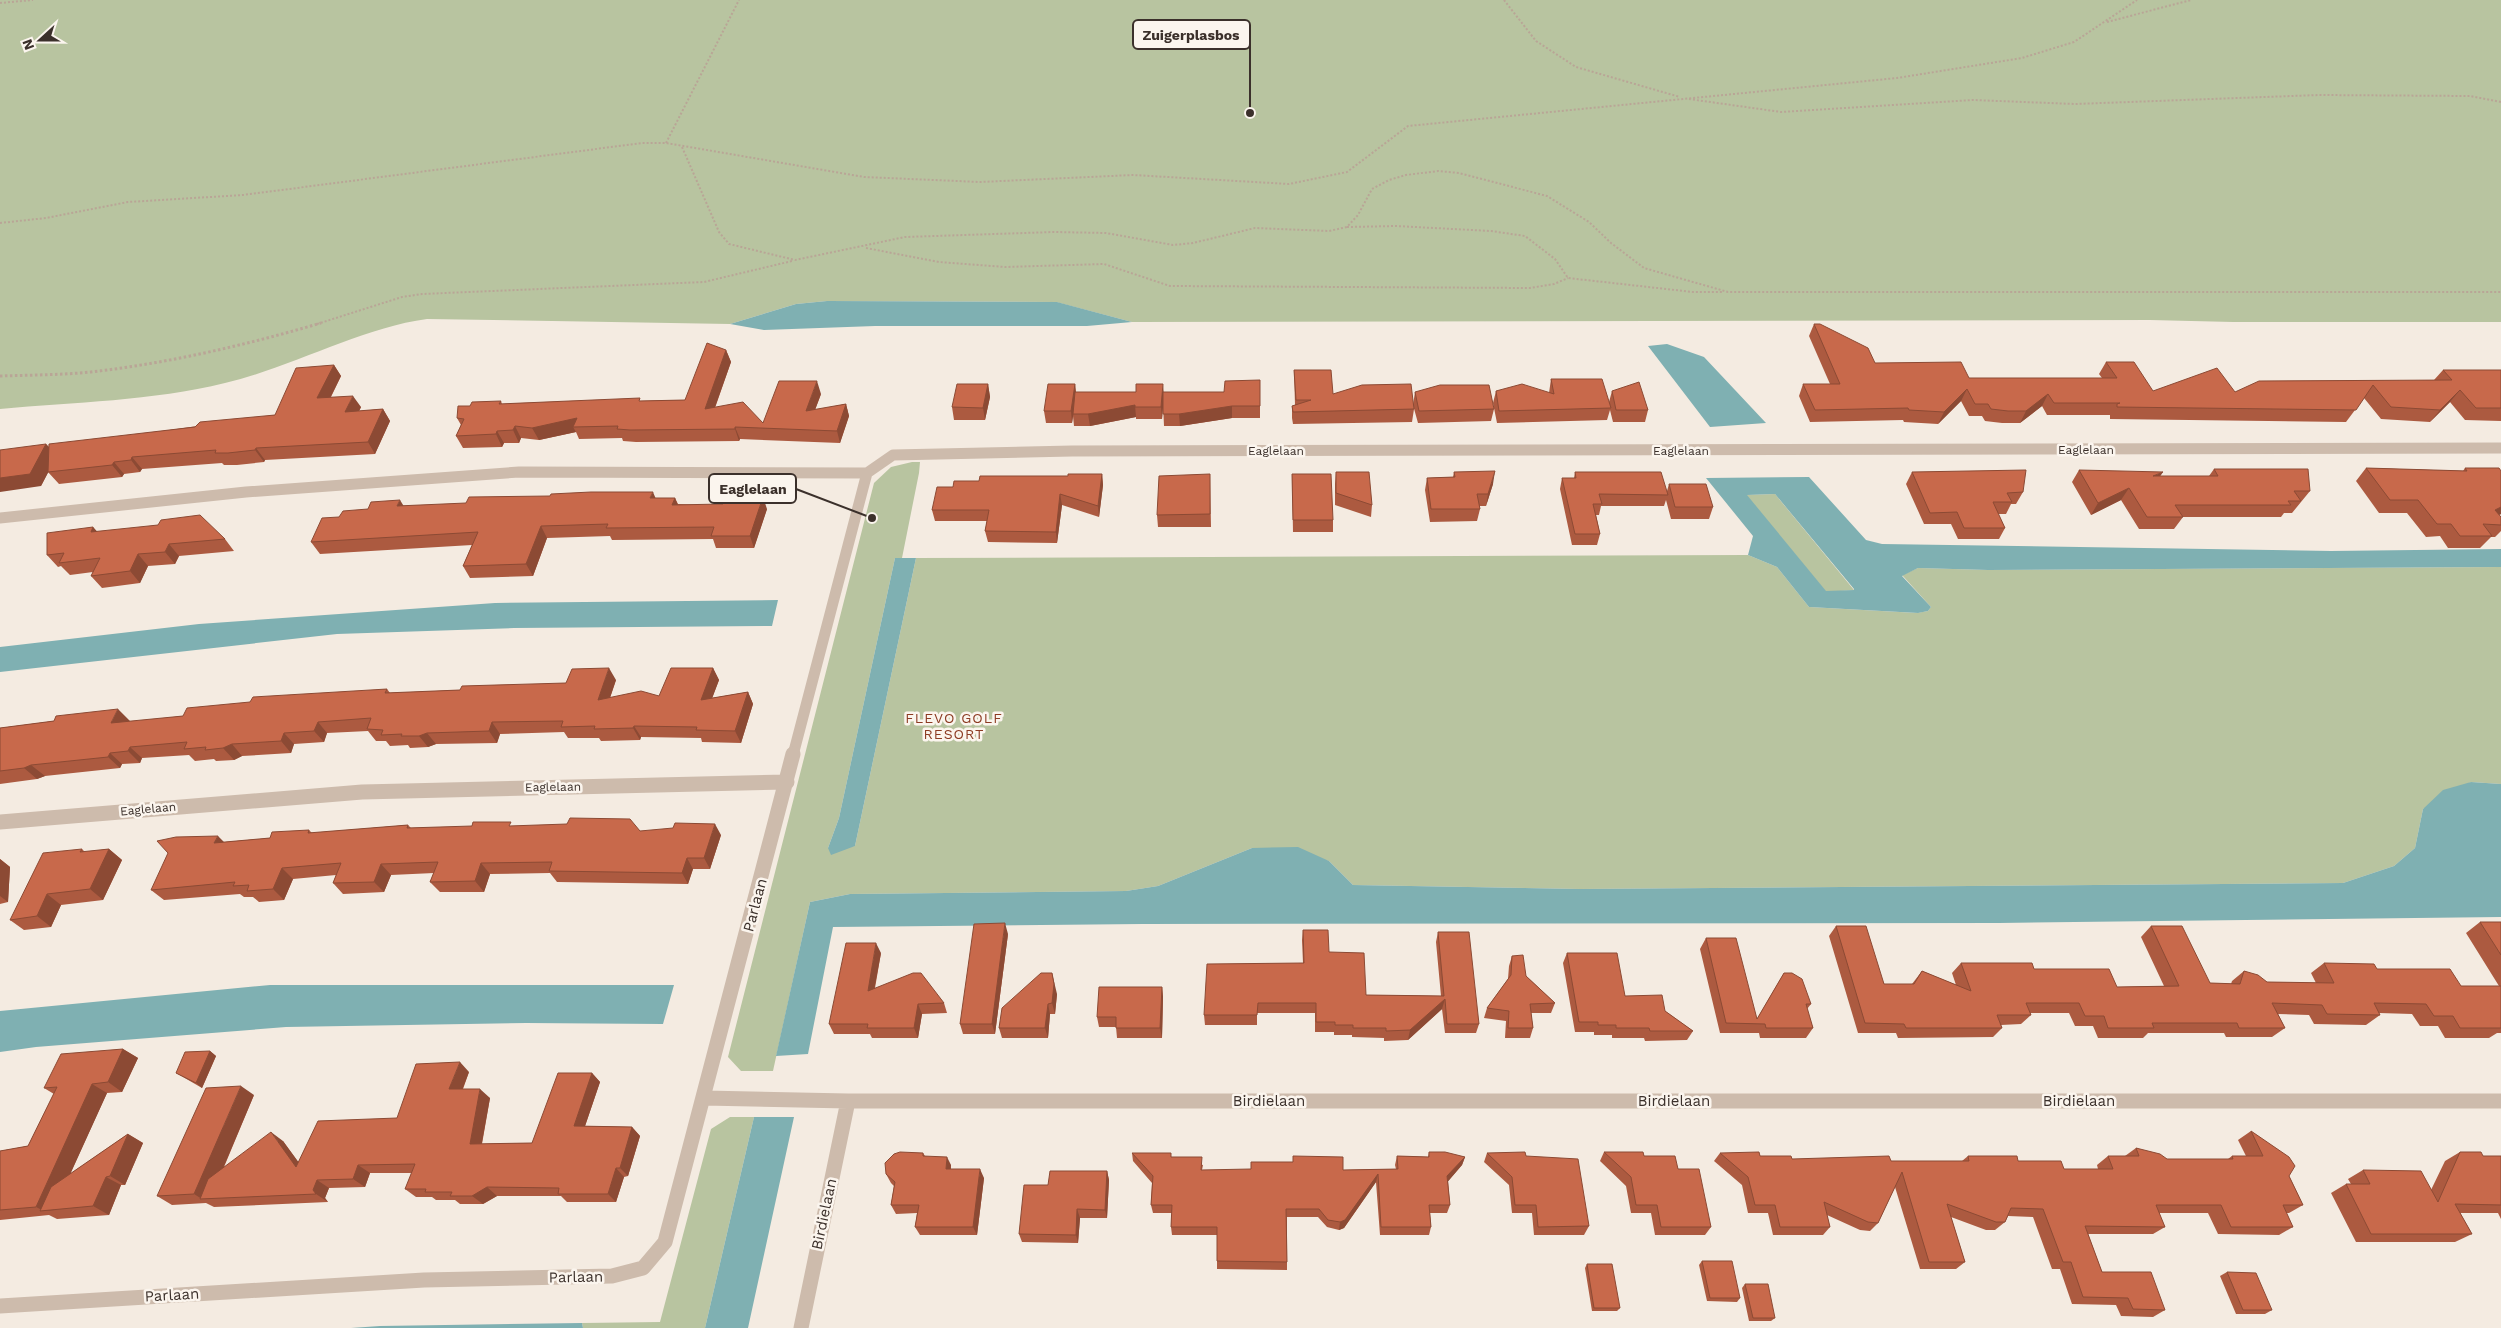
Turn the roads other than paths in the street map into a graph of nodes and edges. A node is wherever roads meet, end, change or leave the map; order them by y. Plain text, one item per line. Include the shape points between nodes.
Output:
1 (2501, 448) edge
2 (866, 472) junction
3 (0, 518) edge
4 (787, 782) junction
5 (0, 822) edge
6 (704, 1098) junction
7 (848, 1100) junction
8 (2501, 1101) edge
9 (0, 1306) edge
10 (800, 1328) edge

1 - 2 street, Eaglelaan via 909,453 893,455
2 - 3 street via 519,472 246,492
2 - 4 street
4 - 5 street, Eaglelaan via 362,792
4 - 6 street, Parlaan
6 - 7 street, Birdielaan
6 - 9 street, Parlaan via 665,1242 643,1268 612,1276 424,1280
7 - 8 street, Birdielaan
7 - 10 street, Birdielaan

